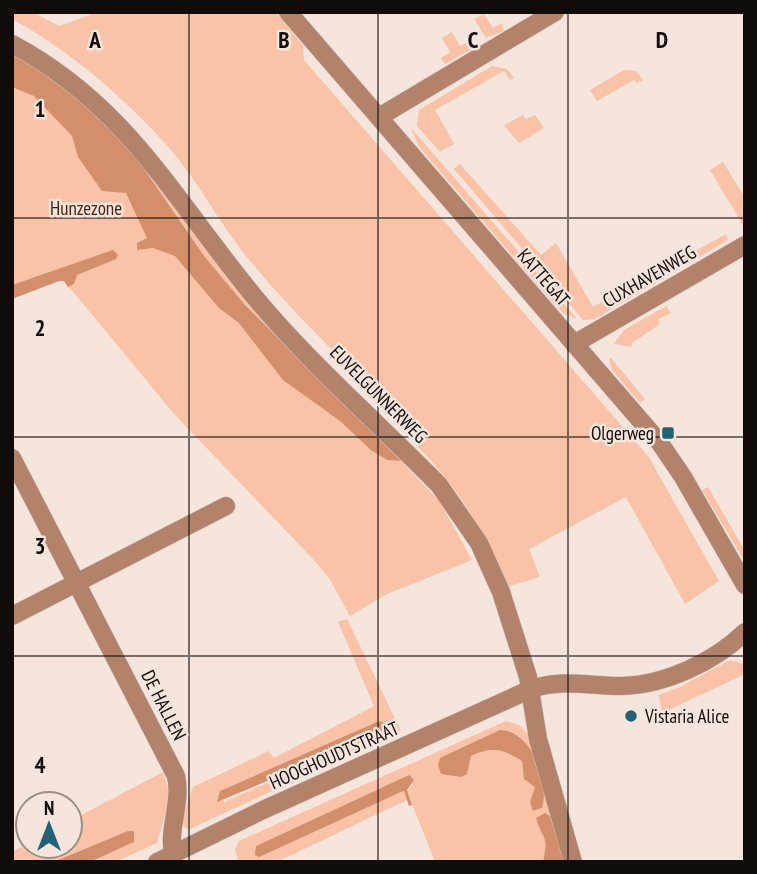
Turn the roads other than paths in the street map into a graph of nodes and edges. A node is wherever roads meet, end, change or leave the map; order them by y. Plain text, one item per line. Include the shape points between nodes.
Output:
1 (288, 12) edge
2 (555, 12) edge
3 (12, 44) edge
4 (379, 117) junction
5 (745, 245) edge
6 (574, 344) junction
7 (12, 458) edge
8 (226, 506) dead end
9 (78, 581) junction
10 (745, 585) edge
11 (12, 615) edge
12 (745, 632) edge
13 (529, 690) junction
14 (165, 858) edge
15 (573, 862) edge

1 - 4 street, KATTEGAT
2 - 4 street
3 - 13 street, EUVELGUNNERWEG via 59,71 110,114 272,317 439,485 489,562
4 - 6 street, KATTEGAT
5 - 6 street, CUXHAVENWEG
6 - 10 street, KATTEGAT via 673,460
7 - 9 street, DE HALLEN
8 - 9 street
9 - 11 street
9 - 14 street, DE HALLEN via 176,776 179,799
12 - 13 street via 696,664 656,682 620,686 556,683
13 - 14 street, HOOGHOUDTSTRAAT
13 - 15 street, EUVELGUNNERWEG

